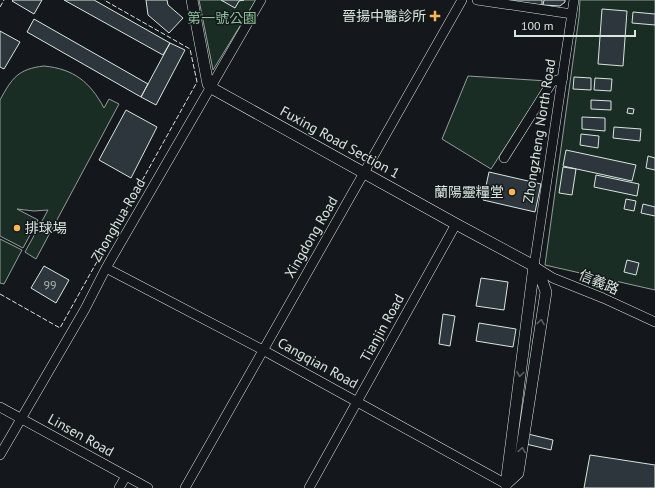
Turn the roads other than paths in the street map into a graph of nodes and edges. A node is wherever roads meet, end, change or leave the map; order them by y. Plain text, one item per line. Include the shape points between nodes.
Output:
1 (192, 0) edge
2 (261, 0) edge
3 (462, 0) edge
4 (478, 0) edge
5 (574, 0) edge
6 (572, 14) junction
7 (563, 78) junction
8 (211, 88) junction
9 (504, 158) dead end
10 (363, 172) junction
11 (456, 224) junction
12 (534, 266) junction
13 (106, 268) junction
14 (655, 322) edge
15 (263, 350) junction
16 (357, 402) junction
17 (0, 407) edge
18 (22, 419) junction
19 (0, 455) edge
20 (126, 476) junction
21 (509, 486) edge
22 (119, 488) edge
23 (148, 488) edge
24 (185, 488) edge
25 (309, 488) edge

1 - 8 main road via 206,79
2 - 8 street, Zhonghua Road
3 - 10 street, Xingdong Road
4 - 6 street
5 - 6 street, Zhongzheng North Road
6 - 7 street, Zhongzheng North Road
7 - 9 street via 552,82
7 - 12 street, Zhongzheng North Road
8 - 10 main road, Fuxing Road Section 1
8 - 13 street, Zhonghua Road
10 - 11 main road, Fuxing Road Section 1
10 - 15 street, Xingdong Road
11 - 12 main road, Fuxing Road Section 1
11 - 16 street, Tianjin Road
12 - 14 street, 信義路 via 553,278
12 - 21 main road, Zhongzheng North Road
13 - 15 street, Cangqian Road
13 - 18 street, Zhonghua Road
15 - 16 street, Cangqian Road
15 - 24 street, Xingdong Road
16 - 21 street, Cangqian Road
16 - 25 street, Tianjin Road
17 - 18 street, Linsen Road
18 - 19 street, Zhonghua Road
18 - 20 street, Linsen Road
20 - 22 street
20 - 23 street, Linsen Road

